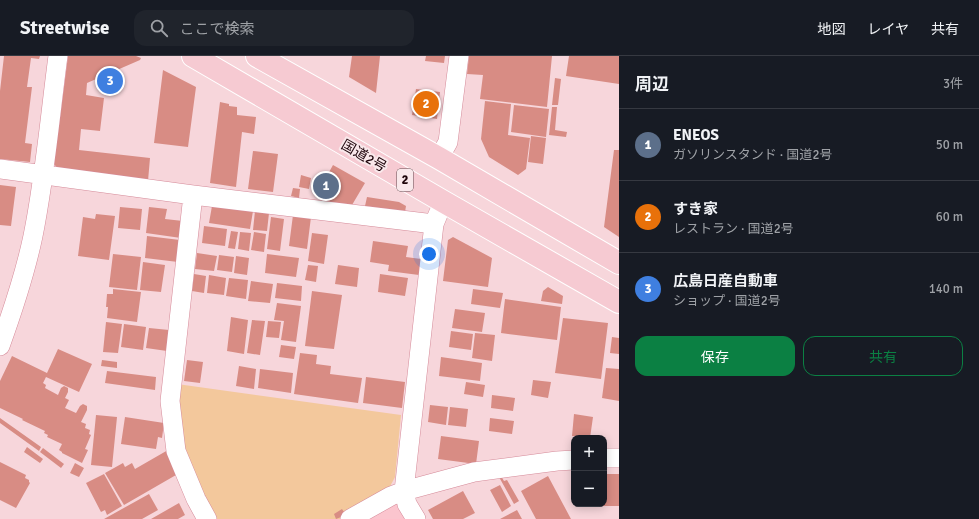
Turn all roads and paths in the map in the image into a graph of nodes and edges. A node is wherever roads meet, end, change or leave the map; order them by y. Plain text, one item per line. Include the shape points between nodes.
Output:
1 (58, 56) edge
2 (193, 56) edge
3 (257, 56) edge
4 (459, 56) edge
5 (439, 158) junction
6 (0, 169) edge
7 (43, 174) junction
8 (193, 195) junction
9 (444, 202) junction
10 (434, 224) junction
11 (619, 263) edge
12 (619, 302) edge
13 (0, 346) edge
14 (607, 458) edge
15 (619, 458) edge
16 (571, 460) edge
17 (404, 491) junction
18 (207, 519) edge
19 (350, 519) edge
20 (416, 519) edge

1 - 7 street
2 - 9 highway, 国道2号 / 2
3 - 5 highway
4 - 5 street via 448,142
5 - 11 highway
6 - 7 street
7 - 8 street
7 - 13 street via 33,236
8 - 10 street
8 - 18 street via 170,401 176,451
9 - 10 street
9 - 12 highway, 国道2号 / 2
10 - 17 street
14 - 15 street
16 - 17 street via 474,472
17 - 19 street
17 - 20 street via 407,504

